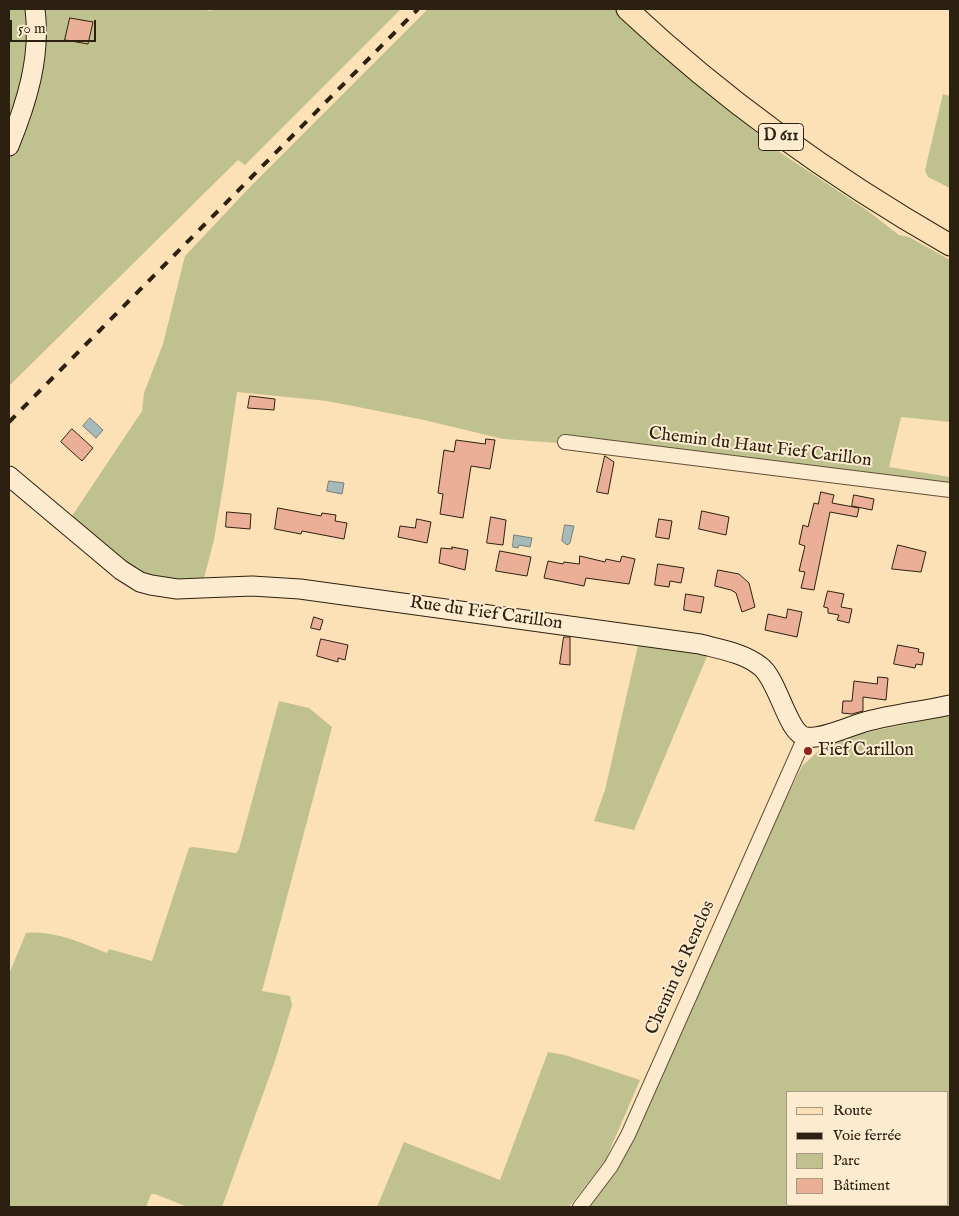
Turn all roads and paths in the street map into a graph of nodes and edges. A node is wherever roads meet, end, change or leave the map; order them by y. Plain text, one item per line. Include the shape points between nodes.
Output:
1 (35, 9) edge
2 (627, 9) edge
3 (638, 9) edge
4 (9, 146) edge
5 (861, 182) junction
6 (950, 230) edge
7 (950, 235) edge
8 (950, 245) edge
9 (565, 442) dead end
10 (10, 478) edge
11 (950, 490) edge
12 (950, 705) edge
13 (804, 737) junction
14 (580, 1207) edge

1 - 4 street via 34,66 22,114
2 - 8 main road, D 611 via 694,69 781,137
3 - 5 main road, D 611 via 733,91 803,144
5 - 6 main road
5 - 7 main road, D 611
9 - 11 street, Chemin du Haut Fief Carillon
10 - 13 street, Rue du Fief Carillon via 121,570 151,586 184,589 300,588 700,644 760,665 773,680 794,730
12 - 13 street via 868,721 817,737
13 - 14 street, Chemin de Renclos via 628,1135 611,1166

